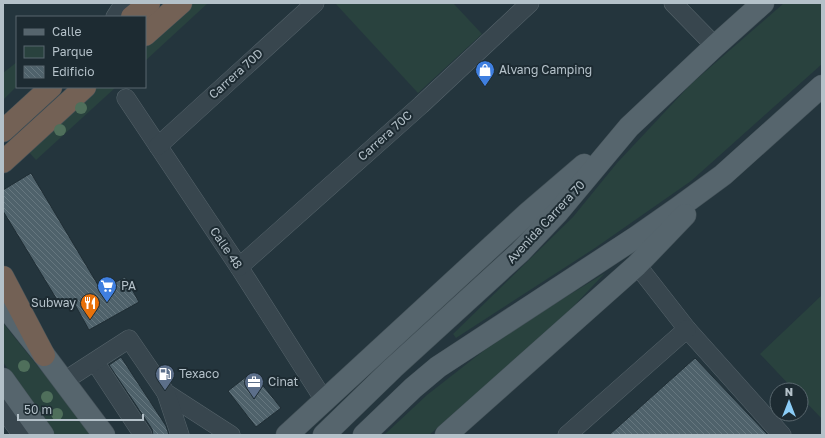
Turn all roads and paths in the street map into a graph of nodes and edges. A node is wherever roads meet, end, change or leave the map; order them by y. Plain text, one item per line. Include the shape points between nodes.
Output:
1 (124, 3) edge
2 (149, 3) edge
3 (181, 3) edge
4 (315, 3) edge
5 (530, 3) edge
6 (673, 3) edge
7 (763, 3) edge
8 (116, 16) edge
9 (133, 16) edge
10 (146, 34) edge
11 (715, 46) junction
12 (822, 86) edge
13 (50, 88) edge
14 (84, 88) edge
15 (126, 98) dead end
16 (629, 127) junction
17 (3, 131) edge
18 (158, 146) junction
19 (3, 162) edge
20 (723, 175) junction
21 (637, 265) junction
22 (239, 267) junction
23 (3, 277) edge
24 (3, 304) edge
25 (687, 329) junction
26 (44, 355) junction
27 (95, 362) junction
28 (3, 379) edge
29 (64, 381) junction
30 (166, 393) junction
31 (324, 400) junction
32 (3, 409) edge
33 (138, 433) edge
34 (22, 435) edge
35 (43, 435) edge
36 (104, 435) edge
37 (180, 435) edge
38 (231, 435) edge
39 (287, 435) edge
40 (324, 435) edge
41 (364, 435) edge
42 (446, 435) edge
43 (568, 435) edge
44 (782, 435) edge

1 - 8 street
2 - 9 highway
3 - 10 highway
4 - 18 street, Carrera 70D
5 - 22 street, Carrera 70C via 421,105
6 - 11 street
7 - 11 main road, Avenida Carrera 70
11 - 16 main road, Avenida Carrera 70
12 - 20 main road
13 - 17 highway
14 - 19 highway
15 - 18 street, Calle 48
16 - 31 main road via 528,213
16 - 40 main road, Avenida Carrera 70 via 558,212 520,252
18 - 22 street, Calle 48
20 - 21 main road
20 - 41 main road via 638,236 438,367 412,388
21 - 25 street
21 - 42 main road
22 - 31 street, Calle 48
23 - 26 highway
24 - 26 main road
25 - 43 street
25 - 44 street
26 - 29 main road
27 - 29 street
27 - 30 street via 129,339
27 - 33 street
28 - 35 main road
29 - 36 main road
30 - 37 street
30 - 38 street
31 - 39 main road
32 - 34 street

